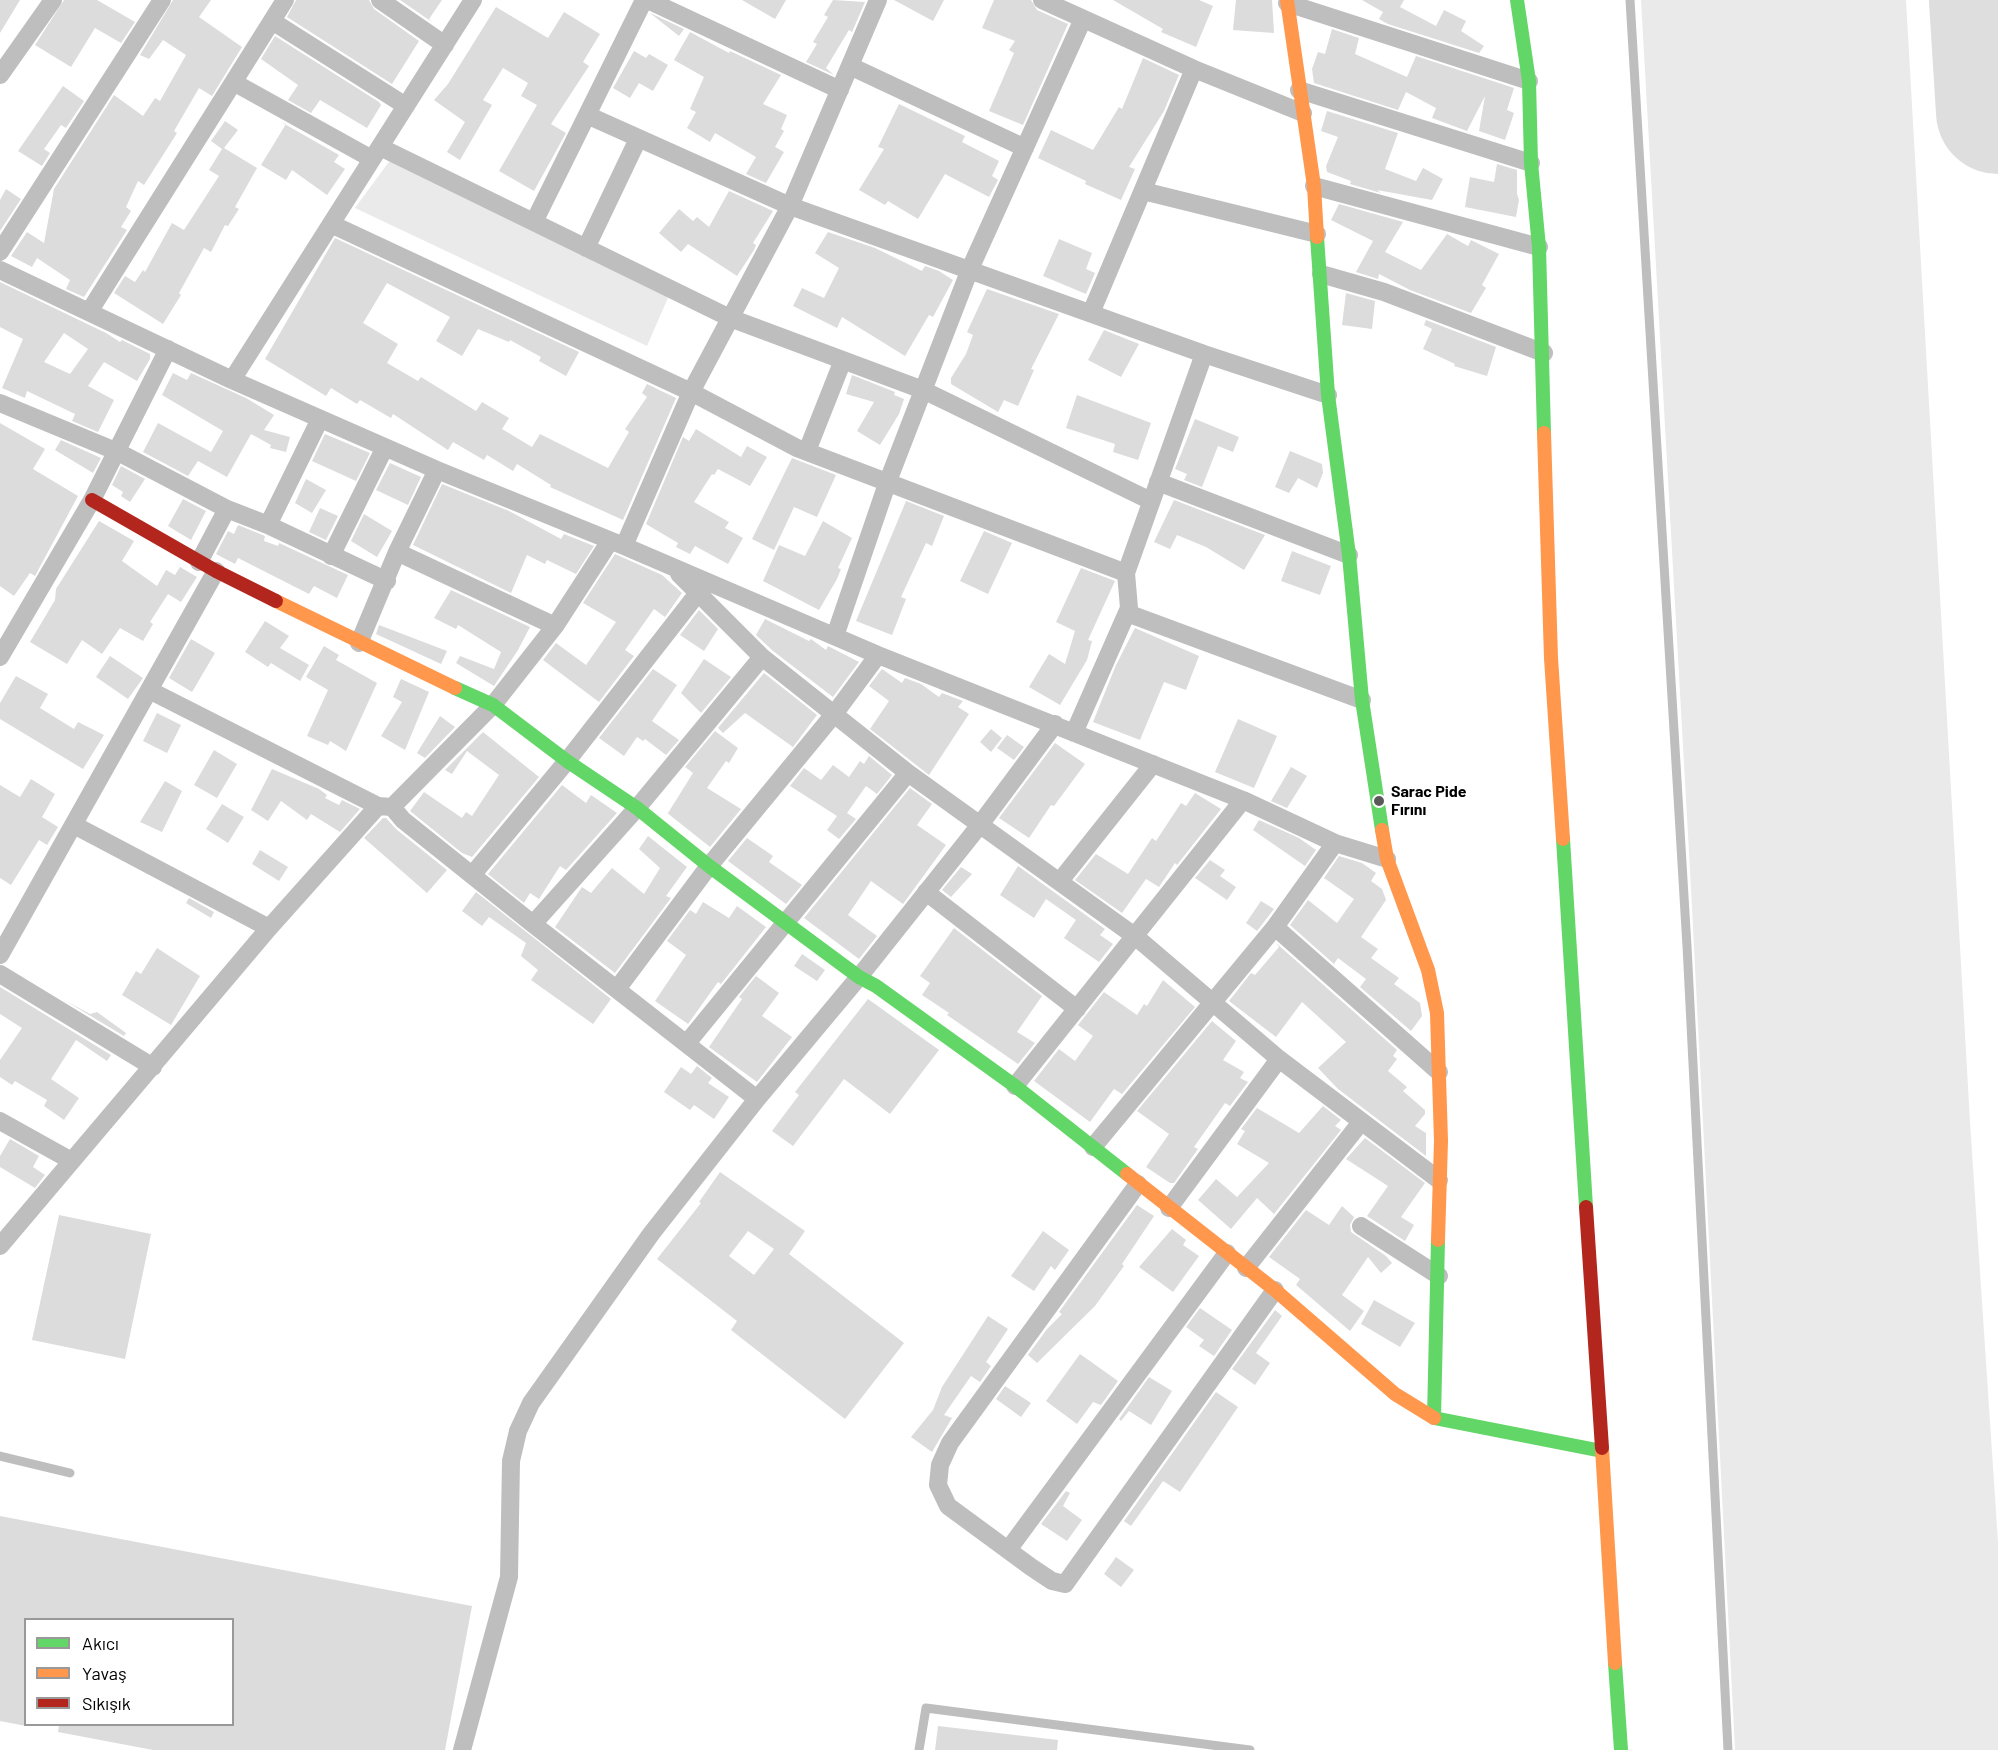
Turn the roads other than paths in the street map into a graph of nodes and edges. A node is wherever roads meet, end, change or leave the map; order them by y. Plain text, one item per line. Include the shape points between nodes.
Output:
1 (53, 0) edge
2 (162, 0) edge
3 (285, 0) edge
4 (380, 0) edge
5 (473, 0) edge
6 (646, 0) edge
7 (878, 0) edge
8 (1042, 0) edge
9 (1517, 0) edge
10 (1630, 0) edge
11 (1287, 2) edge
12 (1083, 20) junction
13 (272, 21) junction
14 (445, 45) junction
15 (850, 66) junction
16 (1194, 69) junction
17 (0, 75) edge
18 (1529, 81) junction
19 (235, 83) junction
20 (840, 90) junction
21 (1299, 90) junction
22 (406, 106) junction
23 (1303, 113) junction
24 (587, 116) junction
25 (638, 139) junction
26 (1025, 148) junction
27 (376, 153) junction
28 (1531, 163) junction
29 (1314, 186) junction
30 (1143, 191) junction
31 (790, 206) junction
32 (534, 222) junction
33 (331, 224) junction
34 (1317, 234) junction
35 (586, 248) junction
36 (1539, 248) junction
37 (0, 252) edge
38 (970, 269) junction
39 (0, 270) edge
40 (1321, 274) junction
41 (89, 312) junction
42 (1091, 313) junction
43 (730, 318) junction
44 (168, 349) junction
45 (1544, 353) junction
46 (1204, 354) junction
47 (843, 360) junction
48 (232, 380) junction
49 (923, 390) junction
50 (692, 392) junction
51 (1328, 395) junction
52 (0, 403) edge
53 (320, 419) junction
54 (385, 447) junction
55 (807, 451) junction
56 (118, 452) junction
57 (437, 470) junction
58 (888, 481) junction
59 (1158, 482) junction
60 (92, 500) junction
61 (1151, 501) junction
62 (227, 509) junction
63 (268, 525) junction
64 (617, 543) junction
65 (397, 552) junction
66 (1349, 555) junction
67 (331, 556) junction
68 (199, 562) junction
69 (672, 567) junction
70 (216, 571) junction
71 (1126, 573) junction
72 (387, 582) junction
73 (698, 593) junction
74 (1126, 613) junction
75 (555, 626) junction
76 (835, 636) junction
77 (359, 643) junction
78 (878, 655) junction
79 (0, 657) edge
80 (762, 657) junction
81 (149, 690) junction
82 (1362, 700) junction
83 (493, 705) junction
84 (835, 713) junction
85 (1055, 724) junction
86 (1074, 733) junction
87 (567, 761) junction
88 (1153, 764) junction
89 (908, 773) junction
90 (1243, 800) junction
91 (385, 807) junction
92 (637, 808) junction
93 (74, 825) junction
94 (979, 826) junction
95 (1335, 843) junction
96 (1387, 859) junction
97 (709, 866) junction
98 (472, 874) junction
99 (1060, 881) junction
100 (926, 892) junction
101 (786, 921) junction
102 (533, 924) junction
103 (1275, 927) junction
104 (269, 928) junction
105 (1136, 937) junction
106 (0, 955) edge
107 (0, 974) edge
108 (859, 977) junction
109 (617, 989) junction
110 (1213, 1001) junction
111 (1077, 1009) junction
112 (687, 1042) junction
113 (1279, 1059) junction
114 (153, 1067) junction
115 (1439, 1072) junction
116 (1015, 1086) junction
117 (757, 1099) junction
118 (0, 1121) edge
119 (1361, 1122) junction
120 (1092, 1147) junction
121 (70, 1160) junction
122 (1439, 1180) junction
123 (1138, 1184) junction
124 (1169, 1208) junction
125 (1361, 1226) dead end
126 (0, 1246) edge
127 (1227, 1253) junction
128 (1246, 1268) junction
129 (1439, 1276) junction
130 (1275, 1290) junction
131 (1434, 1418) junction
132 (1602, 1451) junction
133 (0, 1456) edge
134 (70, 1473) dead end
135 (1008, 1550) junction
136 (462, 1750) edge
137 (919, 1750) edge
138 (1250, 1750) edge
139 (1621, 1750) edge
140 (1728, 1750) edge

1 - 17 street
2 - 37 street
3 - 13 street
4 - 14 street
5 - 14 street
6 - 20 street
6 - 24 street
7 - 15 street
8 - 12 street
9 - 18 street
10 - 140 lane via 1687,934
11 - 18 street
11 - 21 street
12 - 16 street
12 - 26 street
13 - 19 street
13 - 22 street
14 - 22 street
15 - 20 street
15 - 26 street
16 - 23 street
16 - 30 street
18 - 28 street
19 - 27 street
19 - 41 street
20 - 31 street
21 - 23 street
21 - 28 street
22 - 27 street
23 - 29 street
24 - 25 street
24 - 32 street
25 - 31 street
25 - 35 street
26 - 38 street
27 - 32 street
27 - 33 street
28 - 36 street
29 - 34 street
29 - 36 street
30 - 34 street
30 - 42 street
31 - 38 street
31 - 43 street
32 - 35 street
33 - 48 street
33 - 50 street
34 - 40 street
35 - 43 street
36 - 45 street
38 - 42 street
38 - 49 street
39 - 41 street
40 - 45 street via 1384,292
40 - 51 street
41 - 44 street
42 - 46 street
43 - 47 street
43 - 50 street
44 - 48 street
44 - 56 street
45 - 132 street via 1551,658
46 - 51 street
46 - 59 street
47 - 49 street
47 - 55 street
48 - 53 street
49 - 58 street
49 - 61 street
50 - 55 street
50 - 64 street
51 - 66 street
52 - 56 street
53 - 54 street
53 - 63 street
54 - 57 street
54 - 67 street
55 - 58 street
56 - 60 street
56 - 62 street
57 - 64 street
57 - 65 street
58 - 71 street
58 - 76 street
59 - 61 street
59 - 66 street
60 - 68 street
60 - 79 street
61 - 71 street
62 - 63 street
62 - 68 street
63 - 67 street
64 - 69 street
64 - 75 street
65 - 72 street
65 - 75 street
66 - 82 street
67 - 72 street
68 - 70 street
69 - 73 street
69 - 76 street
70 - 77 street
70 - 81 street
71 - 74 street
72 - 77 street
73 - 80 street
73 - 87 street
74 - 82 street
74 - 86 street
75 - 83 street
76 - 78 street
77 - 83 street
78 - 84 street
78 - 85 street
80 - 84 street
80 - 92 street
81 - 91 street
81 - 93 street
82 - 96 street
83 - 87 street
83 - 91 street
84 - 89 street
84 - 97 street
85 - 86 street
85 - 94 street
86 - 88 street
87 - 92 street
87 - 98 street
88 - 90 street
88 - 99 street
89 - 94 street
89 - 101 street
90 - 95 street
90 - 105 street
91 - 98 street
91 - 104 street
92 - 97 street
92 - 102 street
93 - 104 street
93 - 106 street
94 - 99 street
94 - 100 street
95 - 96 street
95 - 103 street
96 - 115 street via 1428,970 1437,1013
97 - 101 street
97 - 109 street
98 - 102 street
99 - 105 street
100 - 108 street
100 - 111 street
101 - 108 street
101 - 112 street
102 - 109 street
103 - 110 street
103 - 115 street
104 - 114 street
105 - 110 street
105 - 111 street
107 - 114 street
108 - 116 street
108 - 117 street
109 - 112 street
110 - 113 street
110 - 120 street
111 - 116 street
112 - 117 street
113 - 119 street
113 - 124 street
114 - 121 street
115 - 122 street
116 - 120 street
117 - 136 street via 651,1234 524,1416 511,1461 509,1577
118 - 121 street
119 - 122 street
119 - 128 street
120 - 123 street
121 - 126 street
122 - 129 street
123 - 124 street
123 - 135 street via 950,1443 940,1465 938,1485 948,1506
124 - 127 street
125 - 129 street
127 - 128 street
127 - 135 street
128 - 130 street
129 - 131 street
130 - 131 street via 1395,1394
130 - 135 street via 1065,1584 1052,1581
131 - 132 street
132 - 139 street
133 - 134 lane
137 - 138 lane via 926,1708

